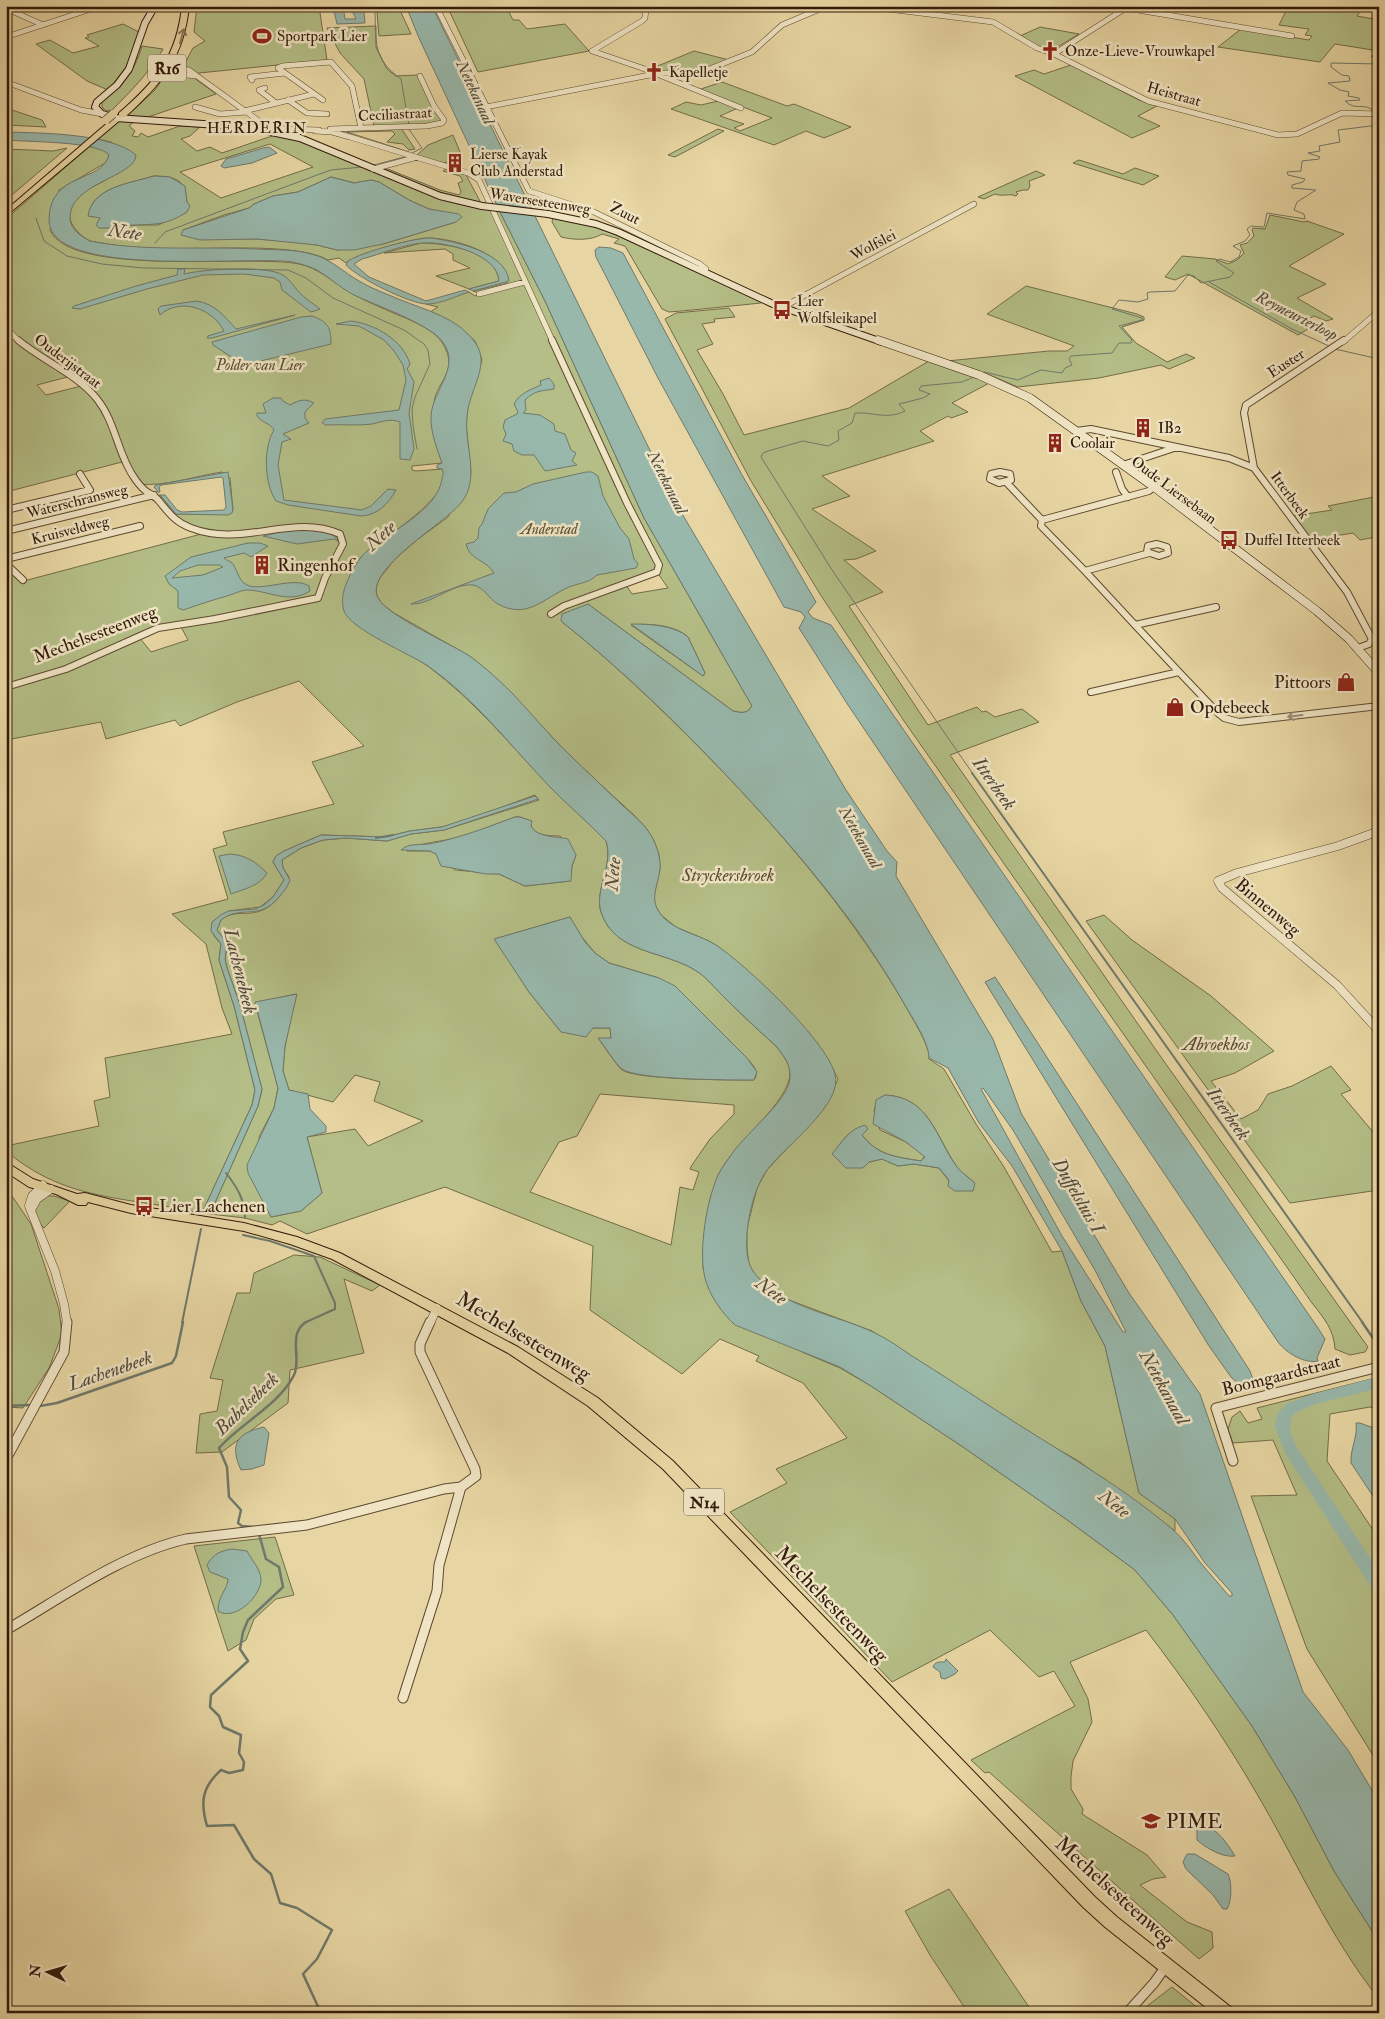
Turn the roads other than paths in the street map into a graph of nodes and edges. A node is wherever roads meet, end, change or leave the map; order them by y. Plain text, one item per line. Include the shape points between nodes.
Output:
1 (24, 6) edge
2 (155, 6) edge
3 (178, 6) edge
4 (186, 6) edge
5 (436, 6) edge
6 (671, 6) edge
7 (827, 6) edge
8 (864, 6) edge
9 (98, 7) edge
10 (1128, 7) edge
11 (12, 11) junction
12 (6, 13) edge
13 (43, 25) junction
14 (1292, 36) dead end
15 (6, 37) edge
16 (1054, 54) junction
17 (285, 73) junction
18 (655, 74) junction
19 (197, 76) dead end
20 (420, 76) dead end
21 (244, 77) dead end
22 (6, 82) edge
23 (265, 88) dead end
24 (314, 94) junction
25 (288, 100) junction
26 (323, 100) dead end
27 (276, 103) junction
28 (195, 107) dead end
29 (486, 108) junction
30 (741, 108) dead end
31 (96, 109) junction
32 (82, 111) junction
33 (245, 111) junction
34 (327, 114) dead end
35 (1378, 114) edge
36 (104, 117) junction
37 (114, 118) junction
38 (260, 126) junction
39 (361, 128) junction
40 (315, 130) junction
41 (93, 136) junction
42 (416, 157) junction
43 (373, 168) junction
44 (974, 204) dead end
45 (6, 205) edge
46 (6, 214) edge
47 (703, 271) junction
48 (6, 279) edge
49 (526, 282) junction
50 (479, 294) dead end
51 (6, 302) edge
52 (783, 308) junction
53 (1379, 311) edge
54 (6, 324) edge
55 (979, 375) joint
56 (1076, 431) junction
57 (1097, 446) junction
58 (1177, 447) junction
59 (1252, 453) junction
60 (1230, 458) junction
61 (1123, 465) junction
62 (1254, 468) junction
63 (1116, 472) dead end
64 (80, 474) dead end
65 (1006, 482) dead end
66 (1150, 489) junction
67 (154, 495) junction
68 (1126, 496) junction
69 (6, 510) edge
70 (1042, 520) junction
71 (140, 526) dead end
72 (6, 531) edge
73 (1149, 553) dead end
74 (6, 558) edge
75 (6, 564) edge
76 (1085, 571) junction
77 (23, 580) dead end
78 (318, 598) joint
79 (1216, 607) dead end
80 (551, 614) dead end
81 (1135, 625) junction
82 (1358, 648) junction
83 (1179, 672) junction
84 (1379, 673) edge
85 (6, 687) edge
86 (1091, 692) dead end
87 (1379, 706) edge
88 (1379, 831) edge
89 (1379, 1031) edge
90 (6, 1156) edge
91 (6, 1166) edge
92 (47, 1187) junction
93 (438, 1308) junction
94 (1379, 1367) edge
95 (6, 1459) edge
96 (1233, 1462) dead end
97 (461, 1486) junction
98 (6, 1630) edge
99 (403, 1698) dead end
100 (1166, 1966) junction
101 (1127, 2013) edge
102 (1226, 2013) edge

1 - 11 street
2 - 31 main road via 145,23 129,69 117,85 97,102
3 - 37 highway, R16 via 174,35 164,59
37 -> 4 highway, R16 via 148,92 173,59 183,35
5 - 29 street, Zuut
6 - 18 street via 646,9 644,20 593,50
7 - 18 street via 782,24 758,48 744,56 701,72
8 - 16 street via 993,22 1037,48
9 - 13 street
10 - 14 street
10 - 16 street
11 - 12 street
11 - 13 street
13 - 15 street
16 - 35 street, Heistraat via 1148,101 1278,135 1296,134 1342,114
17 - 21 street
17 - 24 street
17 - 39 street via 278,68 331,62 352,86
18 - 29 street
18 - 30 street
19 - 33 street
20 - 39 street, Ceciliastraat via 444,122 427,126
22 - 32 street, Waversesteenweg
23 - 27 street via 259,90
24 - 25 street
24 - 26 street
25 - 27 street
25 - 34 street via 307,113
27 - 33 street
28 - 33 street via 206,113 234,115
29 - 47 street, Zuut via 529,191 594,212 700,264 706,269
31 - 32 street, Waversesteenweg
31 - 36 main road
32 - 36 street, Waversesteenweg
33 - 38 street
36 - 37 highway, R16, bridge
36 - 38 main road, Waversesteenweg
36 - 41 highway, R16
37 - 41 highway, R16
38 - 40 street, Ceciliastraat
38 - 43 main road, Waversesteenweg via 300,138
39 - 40 street, Ceciliastraat
40 - 42 street via 336,133
41 - 45 highway, R16
41 - 46 highway, R16
42 - 43 street
42 - 49 street via 479,180
43 - 47 main road, Waversesteenweg, bridge via 440,196 482,206 576,219 611,229
44 - 52 street, Wolfslei
47 - 52 main road, Waversesteenweg
48 - 51 street
49 - 50 street
49 - 80 street via 627,503 659,565 657,572 564,606
52 - 55 main road, Waversesteenweg
53 - 59 street, Euster via 1340,344 1248,403 1244,413
54 - 67 street, Ouderijstraat via 12,334 38,356 92,392 112,420 128,467 145,491
55 - 56 main road, Oude Liersebaan via 1030,398
56 - 57 main road, Oude Liersebaan
56 - 58 street, Itterbeek via 1091,429
57 - 61 main road, Oude Liersebaan
57 - 66 main road, Oude Liersebaan
58 - 60 street, Itterbeek
58 - 61 street
59 - 60 street
59 - 62 street, Euster
60 - 62 street, Itterbeek
61 - 66 main road, Oude Liersebaan
62 - 82 street, Itterbeek via 1360,614 1372,639 1369,644
63 - 68 street
64 - 69 street via 90,490
65 - 70 street
66 - 68 street
66 - 82 main road, Oude Liersebaan via 1329,621
67 - 72 street, Waterschransweg
67 - 78 street, Ouderijstraat via 175,519 208,532 243,535 307,525 340,534 342,550 325,578
68 - 70 street
70 - 76 street via 1041,526
71 - 74 street, Kruisveldweg
73 - 76 street
75 - 77 street
76 - 81 street
78 - 85 street, Mechelsesteenweg via 158,628 66,669
79 - 81 street
81 - 83 street
82 - 84 main road, Oude Liersebaan
83 - 86 street
87 -> 83 street via 1239,722 1219,714
88 - 89 street, Binnenweg via 1218,881 1222,888 1337,985
90 - 92 main road, Mechelsesteenweg / N14 via 42,1180
91 - 92 main road, Mechelsesteenweg / N14 via 36,1185
92 - 93 main road, Mechelsesteenweg / N14 via 90,1204 202,1219 293,1240 336,1256
92 - 95 street via 31,1210 67,1311 69,1331 64,1352
93 - 97 street, Mechelsesteenweg via 420,1344 420,1352 477,1475
93 - 100 main road, Mechelsesteenweg / N14 via 513,1350 593,1402 668,1465 1063,1877 1111,1922
94 - 96 street, Boomgaardstraat via 1216,1408
97 - 98 street via 307,1525 204,1537 153,1548 137,1554
97 - 99 street, Mechelsesteenweg via 439,1565 437,1591
100 - 101 street, Mechelsesteenweg
100 - 102 main road, Mechelsesteenweg / N14

